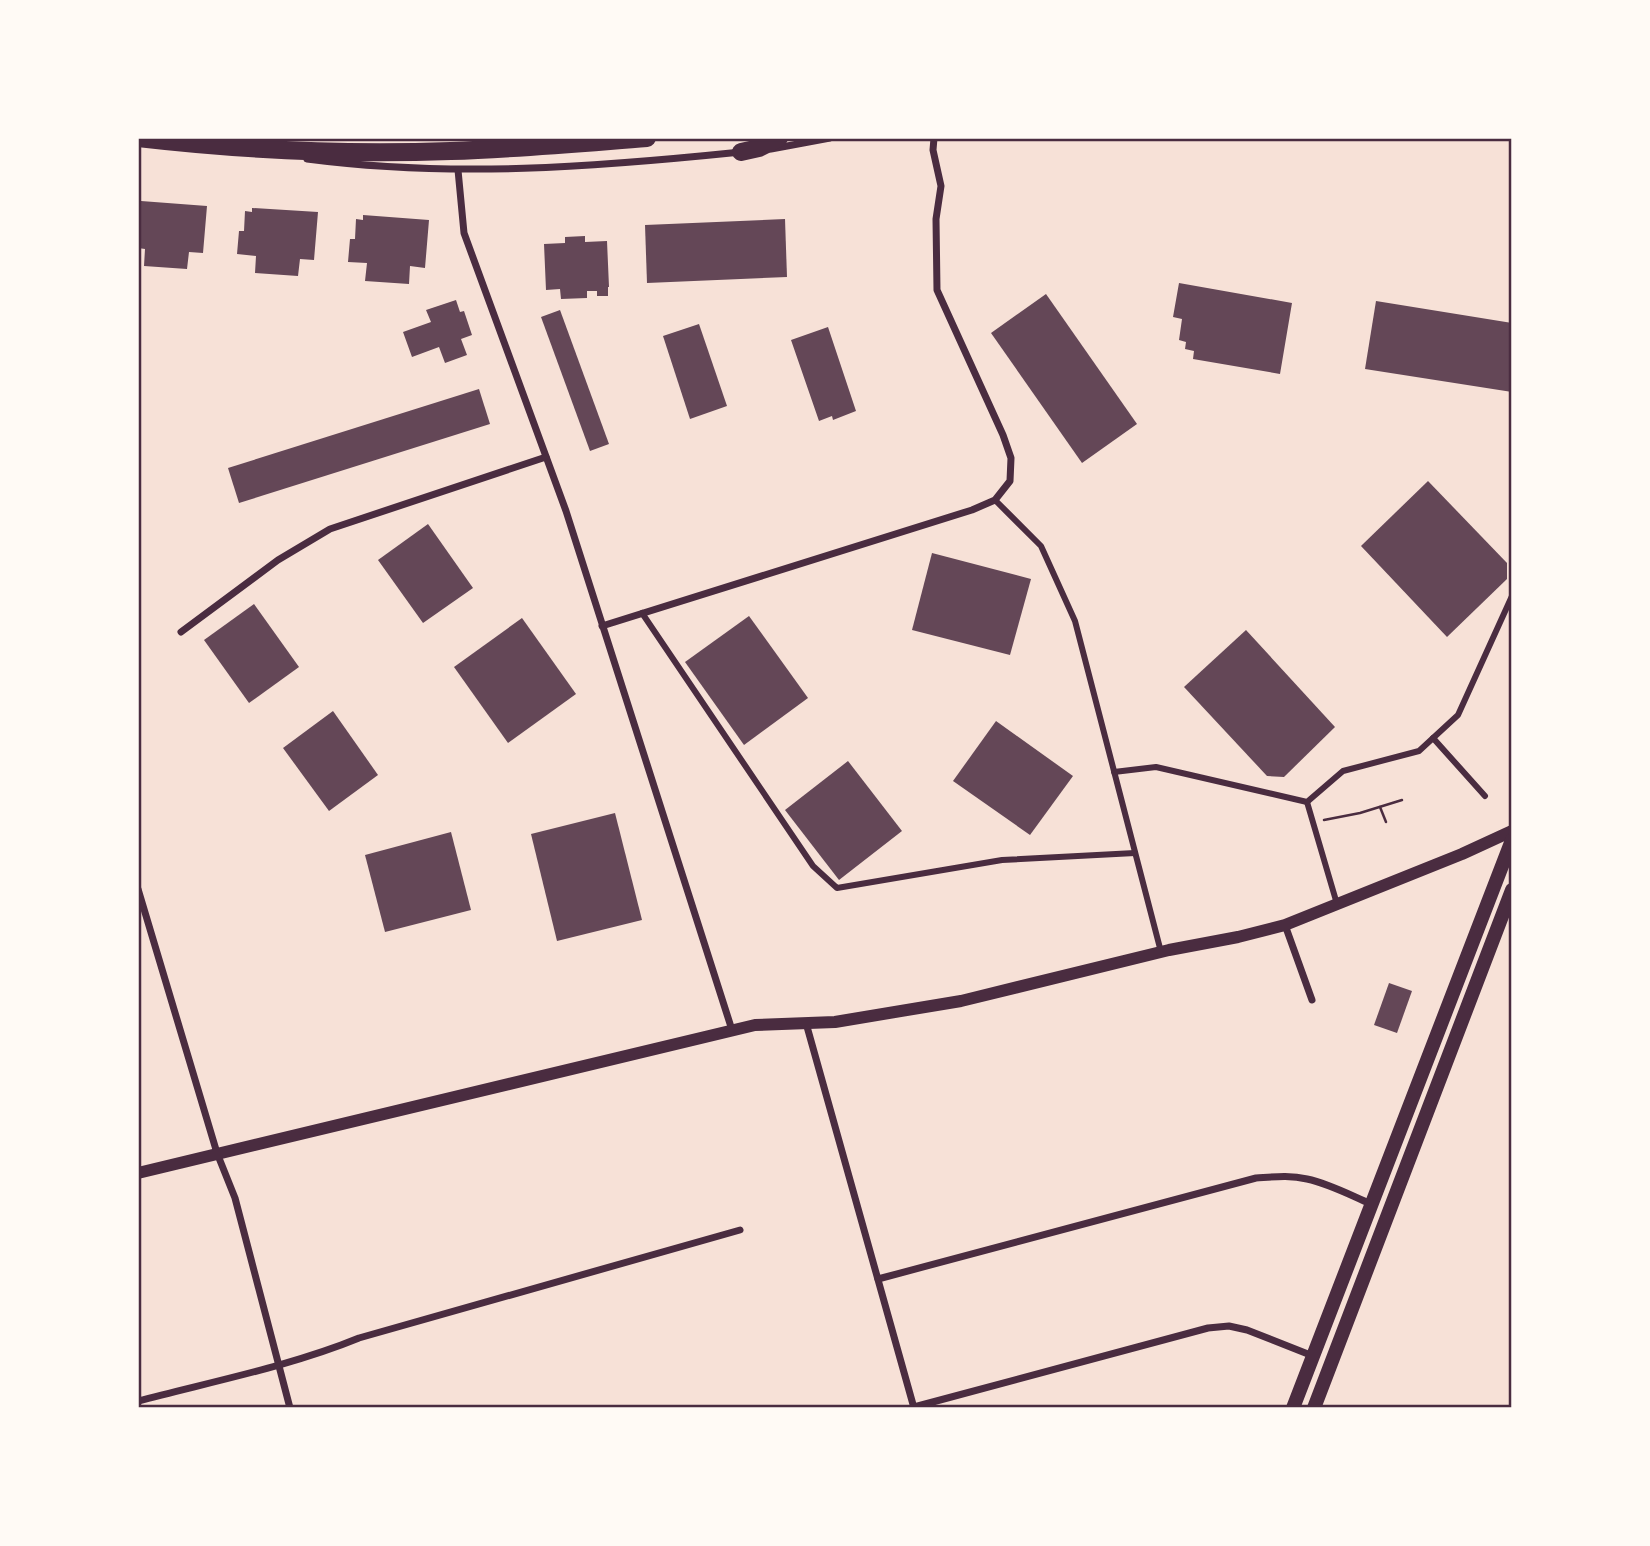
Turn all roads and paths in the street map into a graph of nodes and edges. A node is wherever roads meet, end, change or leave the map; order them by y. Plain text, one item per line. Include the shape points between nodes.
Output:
1 (138, 138) edge
2 (146, 138) edge
3 (647, 138) edge
4 (779, 138) edge
5 (830, 138) edge
6 (934, 138) edge
7 (741, 152) junction
8 (458, 170) junction
9 (546, 457) junction
10 (995, 500) junction
11 (1512, 596) edge
12 (642, 613) junction
13 (602, 626) junction
14 (181, 632) dead end
15 (1433, 738) junction
16 (1114, 772) junction
17 (1485, 796) dead end
18 (1402, 800) dead end
19 (1307, 802) junction
20 (1380, 807) junction
21 (1313, 821) junction
22 (1385, 822) dead end
23 (1512, 831) edge
24 (1512, 840) edge
25 (1135, 853) junction
26 (138, 890) edge
27 (1512, 890) edge
28 (1337, 904) junction
29 (148, 923) junction
30 (1285, 925) junction
31 (138, 926) edge
32 (1161, 952) junction
33 (1312, 1000) dead end
34 (806, 1023) junction
35 (732, 1031) junction
36 (217, 1153) junction
37 (138, 1173) edge
38 (1371, 1204) junction
39 (740, 1230) dead end
40 (878, 1279) junction
41 (1313, 1356) junction
42 (277, 1364) junction
43 (138, 1401) edge
44 (914, 1407) edge
45 (290, 1408) edge
46 (1293, 1408) edge
47 (1314, 1408) edge

1 - 3 main road via 334,152 507,149
2 - 8 street via 367,166
4 - 7 main road
5 - 7 street
6 - 10 street via 941,186 936,219 937,290 1011,457 1010,481
7 - 8 street via 598,165
8 - 9 street via 464,233
9 - 13 street
9 - 14 street via 330,529 278,560
10 - 12 street
10 - 16 street via 1041,546 1075,621
11 - 15 street via 1458,715
12 - 13 street
12 - 25 street via 813,866 837,888 1002,860
13 - 35 street
15 - 17 street
15 - 19 street via 1419,751 1343,772
16 - 19 street via 1156,766
16 - 25 street
18 - 20 path
19 - 21 street
20 - 21 path
20 - 22 path
21 - 28 street
23 - 28 street
24 - 38 main road
25 - 32 street
26 - 29 street
27 - 47 main road
28 - 30 street
29 - 31 street
29 - 36 street
30 - 32 street
30 - 33 street
32 - 34 street via 961,1001
34 - 35 street
34 - 40 street
35 - 36 street
36 - 37 street
36 - 42 street via 235,1198
38 - 40 street via 1305,1178 1256,1178
38 - 41 main road
39 - 42 street
40 - 44 street
41 - 44 street via 1247,1330 1208,1328
41 - 46 main road
42 - 43 street
42 - 45 street

